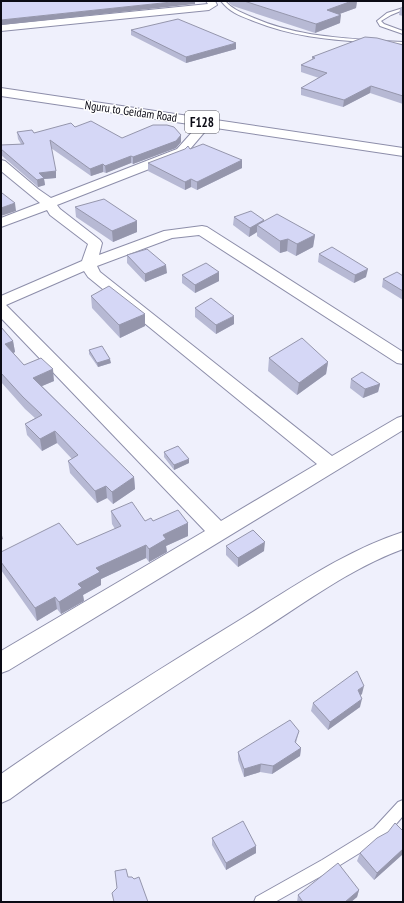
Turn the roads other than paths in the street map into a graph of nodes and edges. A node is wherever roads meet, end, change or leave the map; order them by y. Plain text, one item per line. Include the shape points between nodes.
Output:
1 (210, 1) edge
2 (223, 1) edge
3 (403, 9) edge
4 (1, 28) edge
5 (403, 34) edge
6 (403, 43) edge
7 (1, 92) edge
8 (207, 122) junction
9 (403, 152) edge
10 (1, 164) edge
11 (49, 203) junction
12 (1, 223) edge
13 (89, 264) junction
14 (1, 302) edge
15 (1, 309) edge
16 (403, 360) edge
17 (403, 422) edge
18 (331, 465) junction
19 (219, 532) junction
20 (403, 540) edge
21 (1, 663) edge
22 (1, 790) edge
23 (403, 806) edge
24 (261, 902) edge

1 - 4 street via 213,5 210,7
2 - 6 lane via 232,10 293,33 331,39
3 - 5 lane via 379,20 382,25
7 - 8 main road, Nguru to Geidam Road / F128
8 - 9 main road, Nguru to Geidam Road / F128
8 - 11 street via 181,152
10 - 11 street via 32,192
11 - 12 street
11 - 13 street via 55,212 94,243
13 - 14 street
13 - 16 street via 169,234 202,230
13 - 18 street via 93,274
15 - 19 street
17 - 18 street
18 - 19 street
19 - 21 street
20 - 22 street via 384,547 300,594 175,672
23 - 24 lane via 379,833

